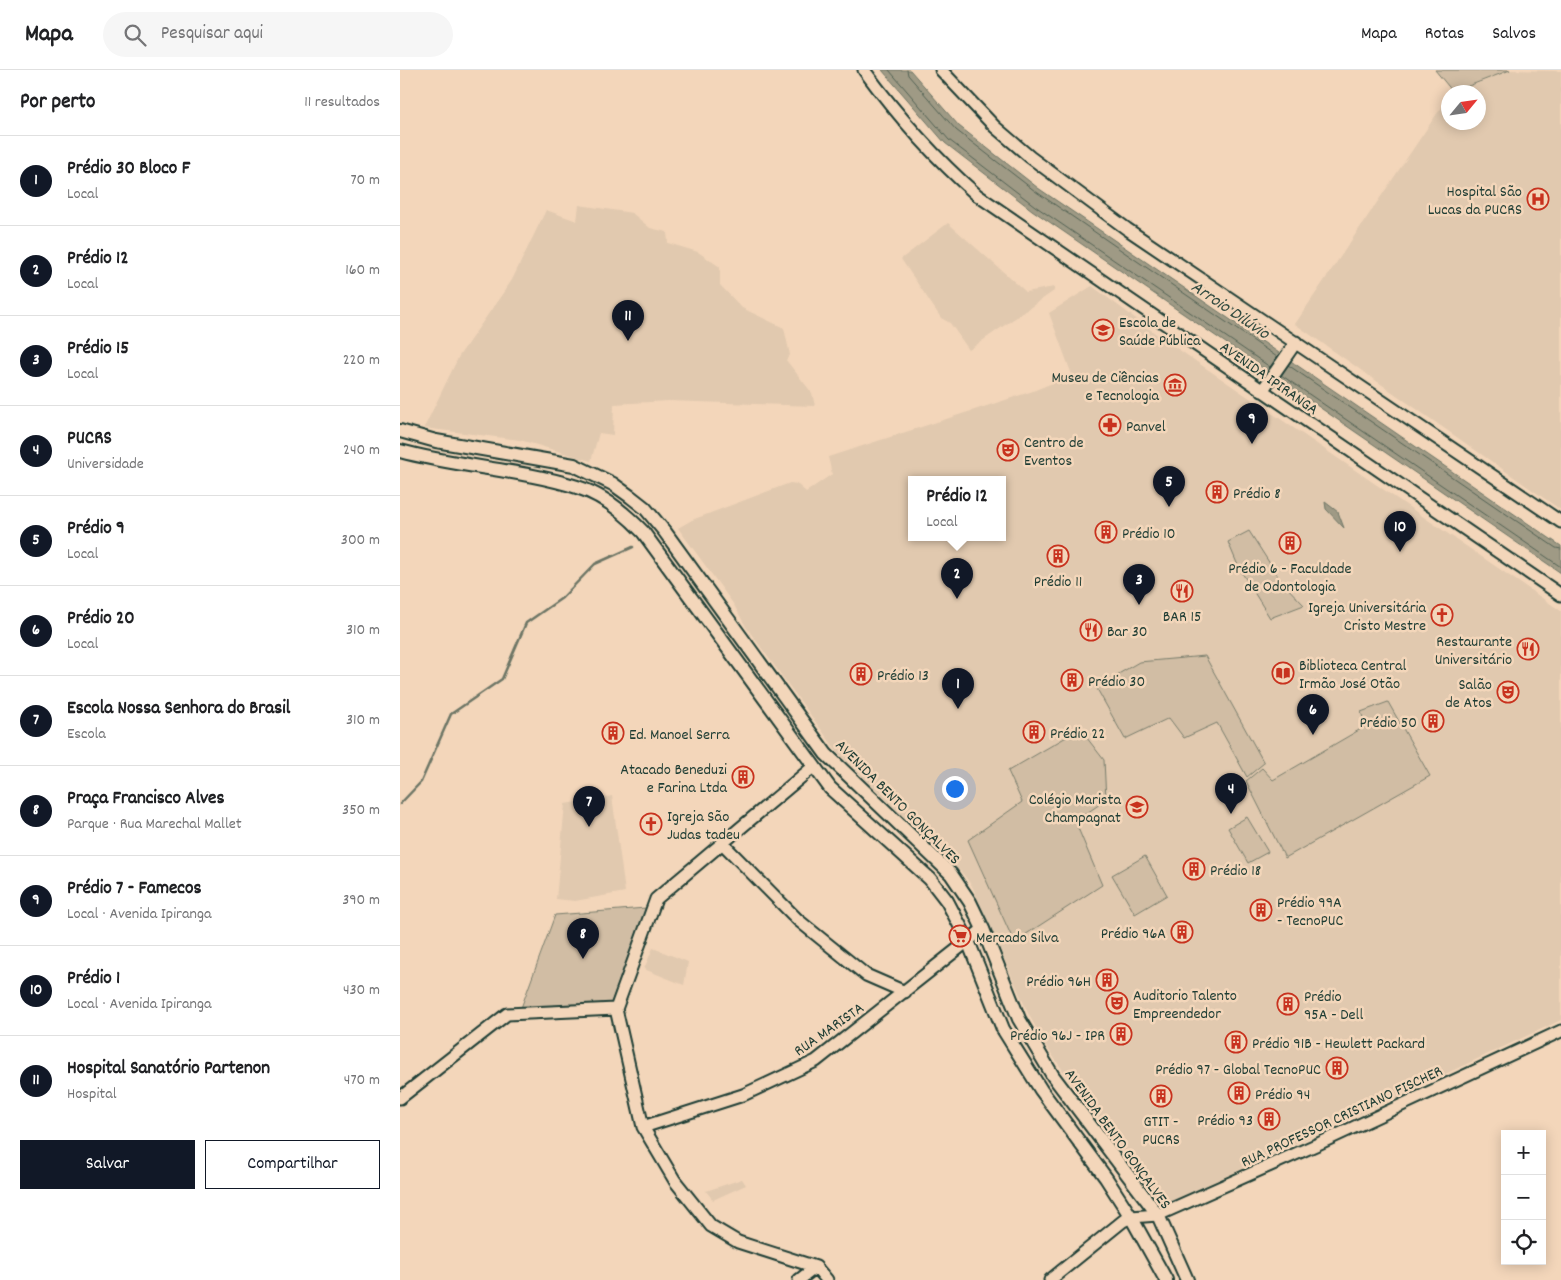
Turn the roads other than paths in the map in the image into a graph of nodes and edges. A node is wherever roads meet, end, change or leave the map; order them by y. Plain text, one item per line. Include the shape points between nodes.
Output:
1 (864, 70) edge
2 (941, 70) edge
3 (1296, 342) junction
4 (1265, 386) junction
5 (400, 431) edge
6 (400, 451) edge
7 (1561, 522) edge
8 (1561, 595) edge
9 (813, 767) junction
10 (722, 843) junction
11 (983, 929) junction
12 (968, 941) junction
13 (905, 992) junction
14 (616, 1009) junction
15 (1561, 1032) edge
16 (400, 1098) edge
17 (642, 1127) junction
18 (1158, 1215) junction
19 (1131, 1217) junction
20 (816, 1267) junction
21 (799, 1280) edge
22 (827, 1280) edge
23 (1050, 1280) edge
24 (1166, 1280) edge
25 (1187, 1280) edge

1 - 4 main road, AVENIDA IPIRANGA via 953,174 977,195
2 - 3 main road via 995,127 1030,157 1127,228
3 - 4 main road
3 - 7 main road
4 - 8 main road, AVENIDA IPIRANGA
5 - 11 main road, AVENIDA BENTO GONÇALVES via 436,441 574,465 613,484 645,508 826,754 951,874
6 - 9 main road, AVENIDA BENTO GONÇALVES via 434,461 502,470 578,487 611,503 628,516 688,591
9 - 10 main road
9 - 12 main road, AVENIDA BENTO GONÇALVES via 830,788 930,879 947,901
10 - 13 main road via 806,926 866,975
10 - 14 main road via 656,899
11 - 12 main road, RUA MARISTA
11 - 18 main road, AVENIDA BENTO GONÇALVES via 1019,1019 1053,1076
12 - 13 main road, RUA MARISTA
12 - 19 main road, AVENIDA BENTO GONÇALVES via 1003,1029 1041,1090
13 - 17 main road, RUA MARISTA via 816,1061 743,1095
14 - 16 main road via 507,1014
14 - 17 main road
15 - 18 main road, RUA PROFESSOR CRISTIANO FISCHER
17 - 20 main road via 675,1181 710,1226 738,1242
18 - 19 main road, RUA PROFESSOR CRISTIANO FISCHER
18 - 25 main road, AVENIDA BENTO GONÇALVES
19 - 23 main road
19 - 24 main road, AVENIDA BENTO GONÇALVES
20 - 21 main road
20 - 22 main road

